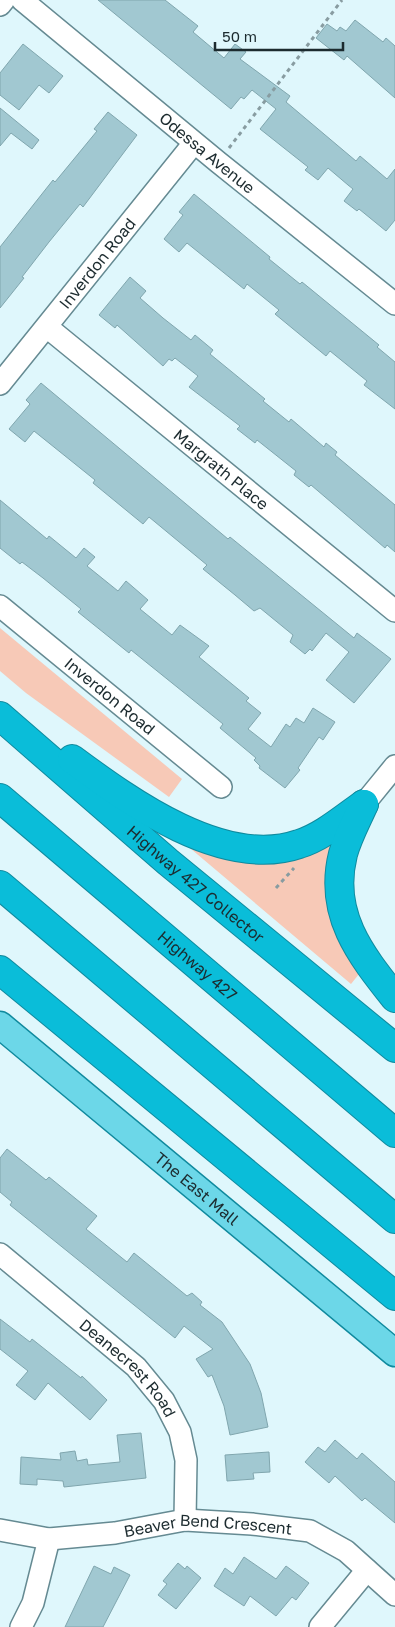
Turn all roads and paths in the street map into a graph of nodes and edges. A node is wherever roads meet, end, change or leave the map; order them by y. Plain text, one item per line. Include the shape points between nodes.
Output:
1 (4, 0) edge
2 (22, 0) edge
3 (342, 0) edge
4 (0, 5) edge
5 (194, 143) junction
6 (218, 162) junction
7 (395, 304) edge
8 (47, 327) junction
9 (0, 384) edge
10 (0, 606) edge
11 (395, 612) edge
12 (0, 706) edge
13 (0, 716) edge
14 (395, 766) edge
15 (221, 787) dead end
16 (0, 798) edge
17 (364, 804) junction
18 (0, 885) edge
19 (0, 970) edge
20 (395, 998) edge
21 (0, 1025) edge
22 (395, 1048) edge
23 (395, 1133) edge
24 (395, 1219) edge
25 (0, 1254) edge
26 (395, 1296) edge
27 (395, 1353) edge
28 (185, 1520) junction
29 (0, 1530) edge
30 (49, 1539) junction
31 (366, 1570) junction
32 (395, 1595) edge
33 (20, 1627) edge
34 (320, 1627) edge

1 - 4 street
2 - 5 street, Odessa Avenue
3 - 6 path
5 - 6 street, Odessa Avenue
5 - 8 street, Inverdon Road
6 - 7 street, Odessa Avenue
8 - 9 street, Inverdon Road
8 - 11 street, Margrath Place
10 - 15 street, Inverdon Road
12 - 17 highway via 129,798 174,825 226,846 279,850 300,844
13 - 22 highway, Highway 427 Collector via 175,868
14 - 17 street
16 - 23 highway, Highway 427
17 - 20 highway via 343,854 340,902 352,940
18 - 24 highway
19 - 26 highway
21 - 27 main road, The East Mall
25 - 28 street, Deanecrest Road via 136,1366 164,1401 180,1432 186,1460
28 - 30 street, Beaver Bend Crescent via 115,1533
28 - 31 street, Beaver Bend Crescent via 310,1531 346,1551
29 - 30 street, Beaver Bend Crescent
30 - 33 street via 33,1603
31 - 32 street, Beaver Bend Crescent
31 - 34 street

